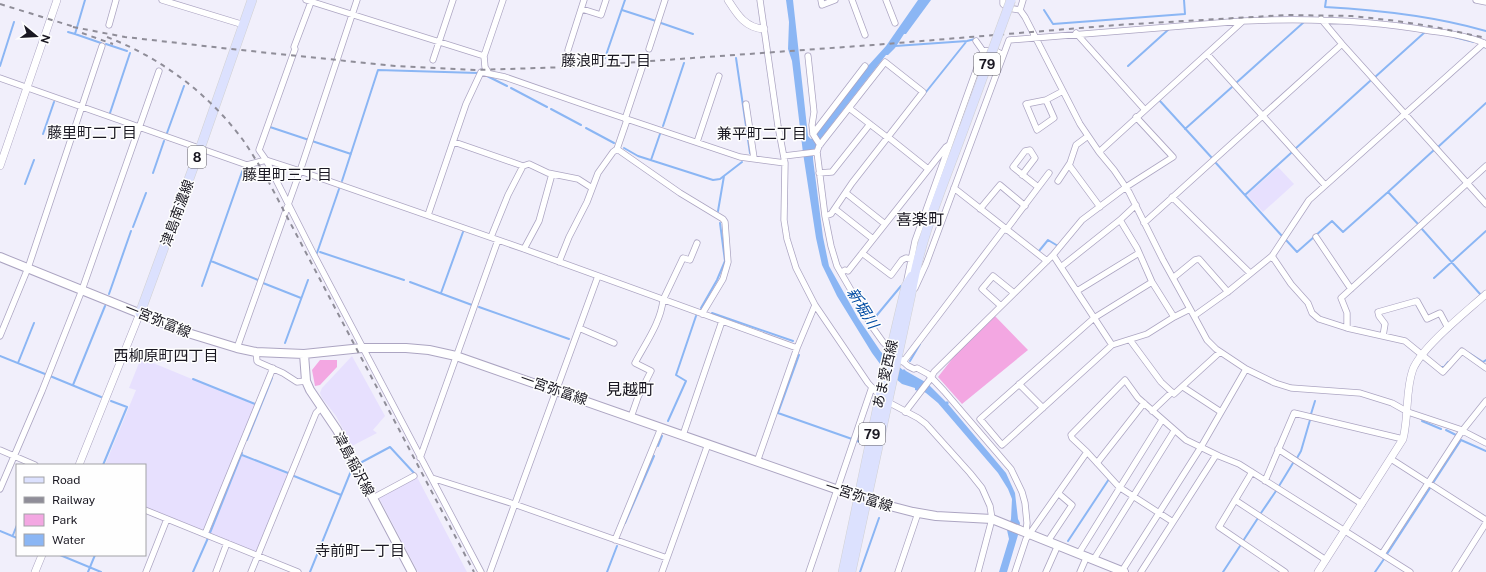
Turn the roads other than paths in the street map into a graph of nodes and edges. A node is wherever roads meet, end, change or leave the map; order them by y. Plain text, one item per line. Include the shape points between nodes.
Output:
1 (57, 0) edge
2 (116, 0) edge
3 (162, 0) edge
4 (252, 0) edge
5 (357, 0) edge
6 (453, 0) edge
7 (503, 0) edge
8 (584, 0) edge
9 (606, 0) edge
10 (665, 0) edge
11 (728, 0) edge
12 (760, 0) edge
13 (821, 0) edge
14 (835, 0) edge
15 (852, 0) edge
16 (886, 0) edge
17 (1003, 0) edge
18 (1011, 0) edge
19 (1023, 0) edge
20 (1476, 0) edge
21 (308, 1) edge
22 (1486, 2) edge
23 (582, 9) junction
24 (1020, 10) junction
25 (352, 15) junction
26 (1321, 19) junction
27 (1243, 21) junction
28 (895, 23) dead end
29 (109, 25) dead end
30 (244, 25) junction
31 (764, 29) junction
32 (1076, 33) junction
33 (865, 35) dead end
34 (1034, 37) junction
35 (976, 41) dead end
36 (439, 42) junction
37 (1342, 44) junction
38 (1485, 44) edge
39 (102, 46) dead end
40 (649, 49) dead end
41 (568, 50) dead end
42 (983, 51) junction
43 (1207, 54) junction
44 (1003, 55) junction
45 (484, 56) junction
46 (808, 56) dead end
47 (433, 60) dead end
48 (644, 65) dead end
49 (865, 66) dead end
50 (159, 71) dead end
51 (488, 72) junction
52 (718, 76) dead end
53 (0, 78) edge
54 (971, 87) junction
55 (27, 88) junction
56 (1063, 91) junction
57 (989, 93) junction
58 (1046, 100) junction
59 (746, 104) dead end
60 (82, 108) junction
61 (849, 108) junction
62 (1145, 110) junction
63 (1404, 114) junction
64 (1262, 116) junction
65 (1136, 117) junction
66 (626, 119) junction
67 (870, 124) junction
68 (139, 127) junction
69 (813, 134) junction
70 (1088, 136) junction
71 (888, 138) junction
72 (454, 142) junction
73 (697, 142) junction
74 (820, 144) junction
75 (950, 145) junction
76 (200, 149) junction
77 (617, 149) junction
78 (1098, 152) junction
79 (816, 153) junction
80 (784, 156) junction
81 (754, 158) junction
82 (266, 160) junction
83 (785, 162) junction
84 (1069, 165) junction
85 (0, 166) edge
86 (523, 166) junction
87 (1486, 166) edge
88 (929, 168) junction
89 (300, 171) junction
90 (819, 173) junction
91 (1049, 173) dead end
92 (552, 174) junction
93 (1022, 175) dead end
94 (938, 176) junction
95 (1058, 182) dead end
96 (1467, 183) junction
97 (1325, 185) junction
98 (1038, 187) junction
99 (1126, 187) junction
100 (592, 188) junction
101 (954, 188) junction
102 (846, 193) junction
103 (1172, 197) junction
104 (288, 204) junction
105 (1486, 204) edge
106 (1136, 205) junction
107 (1025, 206) junction
108 (1100, 207) junction
109 (835, 209) junction
110 (980, 209) junction
111 (428, 215) junction
112 (825, 216) junction
113 (1120, 220) junction
114 (1144, 223) junction
115 (885, 224) junction
116 (1005, 229) junction
117 (491, 237) junction
118 (1316, 237) dead end
119 (873, 238) junction
120 (498, 240) junction
121 (697, 243) dead end
122 (524, 249) junction
123 (862, 253) junction
124 (1139, 254) junction
125 (1053, 255) junction
126 (1272, 256) junction
127 (0, 257) edge
128 (911, 259) junction
129 (1047, 261) junction
130 (560, 262) junction
131 (1061, 267) junction
132 (28, 268) junction
133 (914, 272) junction
134 (841, 273) junction
135 (1250, 273) junction
136 (598, 276) junction
137 (1173, 278) junction
138 (1152, 282) junction
139 (906, 286) junction
140 (1351, 289) junction
141 (82, 290) junction
142 (1077, 291) junction
143 (1228, 292) junction
144 (1014, 293) junction
145 (911, 294) junction
146 (1486, 294) edge
147 (663, 300) junction
148 (815, 305) junction
149 (1000, 306) junction
150 (1190, 309) junction
151 (140, 313) junction
152 (702, 314) junction
153 (1194, 316) junction
154 (1174, 317) junction
155 (1094, 318) junction
156 (722, 321) junction
157 (579, 328) junction
158 (1347, 328) junction
159 (1448, 328) junction
160 (0, 336) edge
161 (1382, 336) junction
162 (1130, 340) junction
163 (614, 343) dead end
164 (1112, 345) junction
165 (236, 348) junction
166 (362, 348) junction
167 (797, 348) junction
168 (256, 352) junction
169 (1220, 352) junction
170 (304, 354) junction
171 (1421, 355) junction
172 (456, 356) junction
173 (896, 356) junction
174 (273, 368) junction
175 (1486, 368) edge
176 (1246, 369) junction
177 (932, 378) junction
178 (306, 381) junction
179 (1019, 384) junction
180 (1183, 386) junction
181 (872, 388) junction
182 (556, 390) junction
183 (1172, 392) junction
184 (880, 396) junction
185 (1486, 401) edge
186 (888, 402) junction
187 (1144, 403) junction
188 (322, 407) junction
189 (1043, 408) junction
190 (1484, 408) edge
191 (1152, 411) junction
192 (905, 412) junction
193 (1221, 412) junction
194 (1408, 412) junction
195 (631, 417) junction
196 (1162, 420) junction
197 (661, 428) junction
198 (1174, 430) junction
199 (1462, 431) junction
200 (683, 435) junction
201 (1403, 439) junction
202 (1486, 443) edge
203 (708, 444) junction
204 (1201, 448) junction
205 (1278, 449) junction
206 (0, 450) edge
207 (1086, 452) junction
208 (1216, 455) junction
209 (14, 456) junction
210 (420, 458) junction
211 (1391, 459) junction
212 (757, 462) junction
213 (1097, 463) junction
214 (33, 464) edge
215 (79, 464) edge
216 (1252, 472) junction
217 (414, 476) dead end
218 (432, 478) junction
219 (1265, 481) junction
220 (1428, 482) junction
221 (1120, 487) junction
222 (0, 489) edge
223 (838, 490) junction
224 (1058, 493) junction
225 (858, 496) junction
226 (1133, 496) junction
227 (373, 498) junction
228 (867, 500) junction
229 (1236, 500) junction
230 (514, 504) junction
231 (1362, 504) junction
232 (146, 510) edge
233 (1159, 512) junction
234 (918, 513) junction
235 (167, 519) junction
236 (992, 519) junction
237 (1486, 521) edge
238 (1173, 522) junction
239 (1345, 530) junction
240 (1026, 532) junction
241 (205, 534) junction
242 (615, 540) junction
243 (1048, 541) junction
244 (227, 543) junction
245 (1058, 544) junction
246 (1382, 554) junction
247 (42, 556) edge
248 (258, 556) junction
249 (1086, 556) junction
250 (667, 558) junction
251 (1326, 560) junction
252 (1119, 571) edge
253 (35, 572) edge
254 (146, 572) edge
255 (216, 572) edge
256 (251, 572) edge
257 (298, 572) edge
258 (412, 572) edge
259 (481, 572) edge
260 (490, 572) edge
261 (662, 572) edge
262 (809, 572) edge
263 (843, 572) edge
264 (851, 572) edge
265 (898, 572) edge
266 (978, 572) edge
267 (1015, 572) edge
268 (1046, 572) edge
269 (1080, 572) edge
270 (1141, 572) edge
271 (1285, 572) edge
272 (1318, 572) edge
273 (1410, 572) edge
274 (1455, 572) edge

1 - 55 street
2 - 29 street
3 - 30 street
4 - 30 main road, 津島南濃線 / 8
5 - 25 street
6 - 36 street
7 - 45 street
8 - 23 street
9 - 23 street via 601,15
10 - 40 street
11 - 31 street via 746,23
12 - 31 street
13 - 14 street via 822,5
15 - 33 street
16 - 28 street
17 - 24 street via 1003,4 1008,8
18 - 133 main road, あま愛西線 / 79, bridge via 925,233
19 - 24 street
20 - 22 street
21 - 25 street
21 - 82 street via 295,49 259,150
23 - 41 street
24 - 34 street
25 - 36 street
25 - 89 street
26 - 27 street
26 - 37 street
26 - 38 street via 1422,29
27 - 32 street
27 - 43 street
30 - 76 main road, 津島南濃線 / 8
31 - 80 street
32 - 34 street
32 - 62 street
34 - 44 street via 1009,40
34 - 56 street
35 - 42 street
36 - 45 street
36 - 47 street
37 - 63 street
37 - 64 street
38 - 63 street
39 - 60 street
42 - 44 street via 994,50
42 - 54 street
43 - 62 street
43 - 64 street
44 - 57 street
45 - 51 street
46 - 69 street via 814,112
48 - 66 street
49 - 69 street
50 - 68 street
51 - 66 street
51 - 72 street via 481,72 479,75 466,104
52 - 73 street
53 - 55 street
54 - 57 street
54 - 75 street
55 - 60 street
55 - 85 street
56 - 58 street
56 - 70 street
57 - 101 street
58 - 58 street via 1026,104 1037,130 1054,118
59 - 81 street
60 - 68 street
60 - 132 street
61 - 67 street
61 - 71 street via 885,62 923,92
61 - 74 street
62 - 65 street
63 - 96 street
63 - 97 street
64 - 97 street
64 - 103 street
65 - 78 street
65 - 99 street via 1173,157
66 - 73 street
66 - 77 street
67 - 71 street
67 - 90 street via 832,172
68 - 76 street
68 - 141 street
69 - 74 street
70 - 78 street
70 - 84 street via 1076,145
71 - 88 street
71 - 102 street
72 - 86 street
72 - 111 street
73 - 81 street via 740,157
74 - 79 street
75 - 88 street
75 - 94 street
76 - 82 street via 247,165
76 - 151 main road, 津島南濃線 / 8
77 - 100 street via 598,173
77 - 152 street via 725,222 728,262 722,279
78 - 99 street
79 - 80 street
79 - 90 street
80 - 83 street
81 - 83 street
82 - 89 street
82 - 104 street
83 - 148 street via 784,220 787,239 796,268
84 - 95 street
84 - 108 street
86 - 92 street via 529,164
86 - 117 street
87 - 96 street
88 - 94 street
88 - 115 street
89 - 104 street
89 - 111 street
90 - 112 street
91 - 98 street
92 - 100 street via 578,179
92 - 122 street via 539,221
93 - 98 street
94 - 128 street
96 - 105 street
96 - 140 street
97 - 126 street via 1308,200
98 - 107 street
99 - 106 street
99 - 108 street
100 - 130 street
101 - 110 street
101 - 145 street via 926,264
102 - 109 street
102 - 115 street
103 - 114 street
103 - 135 street
104 - 165 street
104 - 166 street
106 - 113 street
106 - 114 street
107 - 110 street via 1000,185
107 - 116 street
108 - 125 street via 1082,220
109 - 112 street
109 - 119 street
110 - 116 street
111 - 117 street
112 - 134 street via 831,246
113 - 124 street
113 - 131 street
114 - 137 street
115 - 119 street
116 - 129 street
116 - 173 street via 927,330
117 - 120 street
118 - 140 street
119 - 123 street
120 - 122 street
120 - 172 street
121 - 147 street via 690,260 683,258
122 - 130 street
123 - 128 street via 890,275 902,260
123 - 134 street via 848,271
124 - 138 street
124 - 142 street
125 - 129 street
125 - 131 street
126 - 135 street
126 - 158 street via 1319,319
127 - 132 main road, 一宮弥富線
128 - 139 street
129 - 144 street
130 - 136 street
131 - 142 street
132 - 141 main road, 一宮弥富線
132 - 160 street
133 - 139 main road, あま愛西線 / 79
133 - 145 main road, あま愛西線 / 79
134 - 173 street via 873,328
135 - 143 street
136 - 147 street
136 - 157 street
137 - 143 street via 1199,259
137 - 150 street
138 - 154 street
138 - 155 street
139 - 173 main road, あま愛西線 / 79
140 - 158 street via 1341,298 1348,313
141 - 151 main road, 一宮弥富線
141 - 209 street
142 - 155 street
143 - 153 street
144 - 149 street
144 - 149 street via 993,276 982,289
145 - 173 main road, あま愛西線 / 79
146 - 159 street
147 - 152 street
147 - 195 street via 656,322 635,363 651,371
148 - 167 street
148 - 181 street
149 - 177 street via 934,372
150 - 153 street
150 - 154 street
151 - 165 main road, 一宮弥富線 via 188,333
151 - 215 street
152 - 156 street
153 - 169 street via 1207,340
154 - 162 street via 1147,334
155 - 164 street
155 - 179 street
156 - 167 street
156 - 200 street
157 - 163 street
157 - 182 street
158 - 161 street
159 - 161 street via 1440,313 1427,319 1417,301 1378,312 1385,324
159 - 171 street
161 - 171 street via 1405,341
162 - 164 street
162 - 183 street via 1161,382
164 - 189 street
165 - 168 main road, 一宮弥富線
166 - 170 main road, 一宮弥富線
166 - 172 main road, 一宮弥富線 via 406,348
166 - 210 street
167 - 212 street
168 - 170 main road, 一宮弥富線
168 - 174 street via 256,361
169 - 176 street
169 - 180 street
170 - 178 main road, 津島稲沢線
171 - 175 street via 1443,372 1462,351
171 - 194 street via 1410,383
172 - 182 main road, 一宮弥富線
172 - 210 street
173 - 177 street
173 - 184 main road, あま愛西線 / 79 via 885,372
173 - 186 main road, あま愛西線 / 79
174 - 178 street via 297,382
174 - 241 street
176 - 193 street
176 - 194 street via 1291,388 1360,393 1392,403
177 - 192 street
177 - 240 street via 1011,469 1025,503
178 - 188 main road, 津島稲沢線
179 - 189 street
179 - 189 street via 980,419 1002,445
180 - 183 street via 1174,394
180 - 193 street
181 - 184 street
181 - 223 street
182 - 195 main road, 一宮弥富線
182 - 230 street
183 - 191 street
184 - 225 main road, あま愛西線 / 79
185 - 190 street
186 - 192 street
186 - 228 main road, あま愛西線 / 79
187 - 191 street
187 - 207 street via 1125,380 1072,435
187 - 213 street
188 - 227 main road, 津島稲沢線
188 - 248 street via 316,413
190 - 199 street
191 - 196 street
192 - 236 street via 926,424 970,473 986,497
193 - 204 street
194 - 199 street
194 - 201 street
195 - 197 main road, 一宮弥富線
196 - 198 street
196 - 221 street
197 - 200 main road, 一宮弥富線
197 - 242 street
198 - 204 street
198 - 226 street
199 - 202 street
199 - 220 street
200 - 203 main road, 一宮弥富線
201 - 205 street via 1294,413
201 - 211 street
203 - 212 main road, 一宮弥富線
203 - 250 street
204 - 208 street
204 - 233 street
205 - 219 street
205 - 231 street
206 - 209 street
207 - 213 street
207 - 224 street
208 - 216 street
208 - 238 street
209 - 214 street
209 - 222 street
210 - 218 street
211 - 220 street
211 - 231 street
212 - 223 main road, 一宮弥富線
213 - 221 street
216 - 219 street
216 - 229 street
217 - 227 street
218 - 230 street
218 - 259 street
219 - 239 street
220 - 237 street
220 - 246 street
221 - 226 street
221 - 249 street
223 - 225 main road, 一宮弥富線
223 - 262 street
224 - 240 street
224 - 243 street via 1072,504
225 - 228 main road, 一宮弥富線
225 - 263 main road, あま愛西線 / 79
226 - 233 street
226 - 249 street
227 - 258 main road, 津島稲沢線
228 - 234 main road, 一宮弥富線
228 - 264 main road, あま愛西線 / 79
229 - 251 street
229 - 271 street via 1219,527
230 - 242 street
230 - 260 street
231 - 239 street
232 - 235 street
233 - 238 street
233 - 252 street
234 - 236 main road, 一宮弥富線
234 - 265 street
235 - 241 street
235 - 254 street
236 - 240 main road, 一宮弥富線
236 - 266 street
237 - 274 street
238 - 270 street
239 - 246 street
239 - 251 street
240 - 243 main road, 一宮弥富線
240 - 267 street
241 - 244 street
242 - 250 street
243 - 245 main road, 一宮弥富線
244 - 248 street
244 - 255 street
245 - 249 main road, 一宮弥富線
245 - 268 street
246 - 273 street
247 - 253 street
248 - 256 street
248 - 257 street
249 - 252 main road, 一宮弥富線
249 - 269 street
250 - 261 street
251 - 272 street

